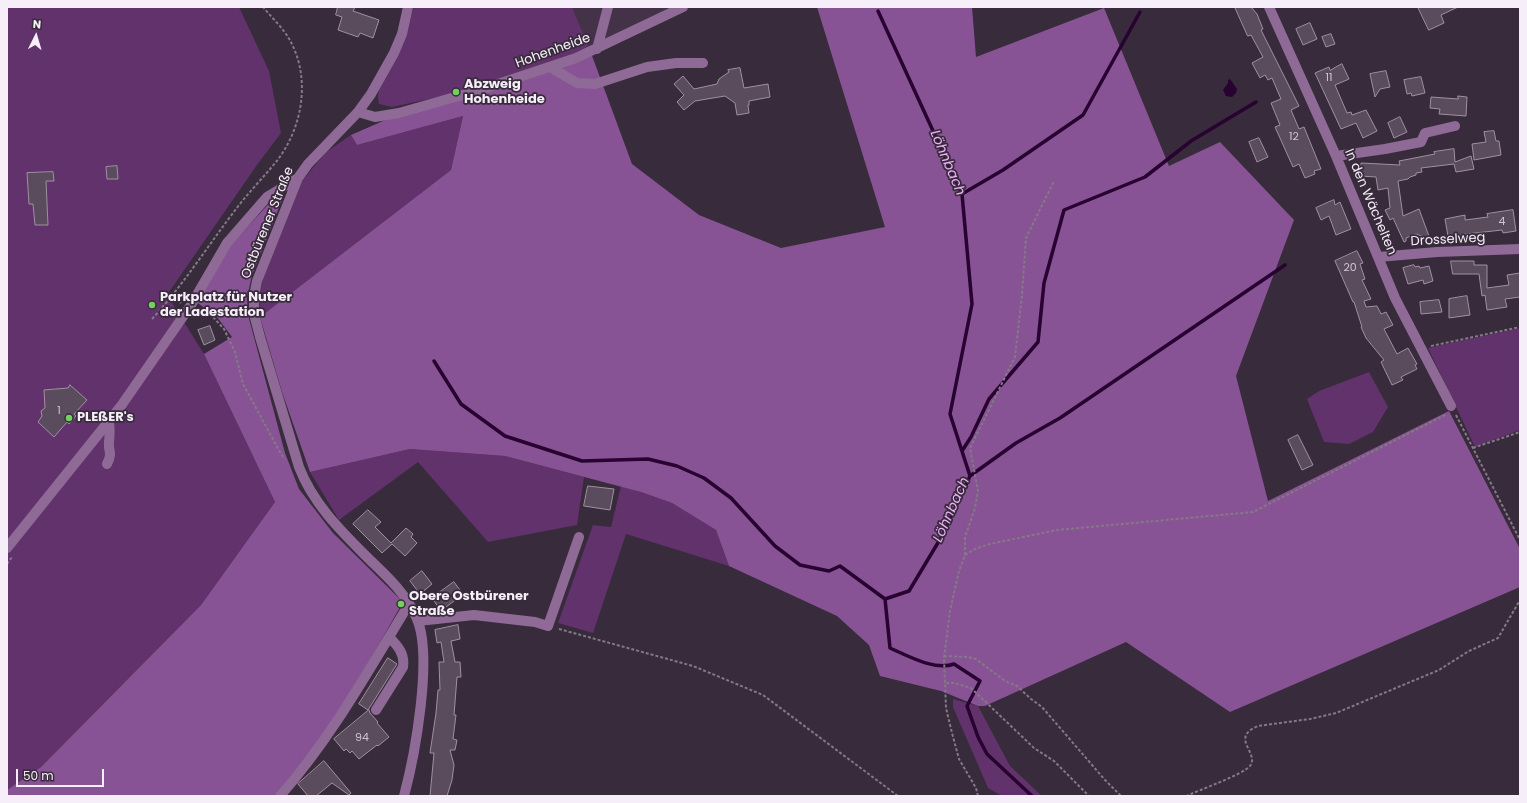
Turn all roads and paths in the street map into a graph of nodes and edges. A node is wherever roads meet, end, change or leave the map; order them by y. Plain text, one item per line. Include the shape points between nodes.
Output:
1 (263, 7) edge
2 (408, 7) edge
3 (608, 7) edge
4 (682, 7) edge
5 (1269, 7) edge
6 (597, 49) junction
7 (703, 63) dead end
8 (550, 67) junction
9 (358, 112) junction
10 (1455, 126) dead end
11 (1336, 156) junction
12 (298, 178) junction
13 (1054, 181) dead end
14 (1520, 249) edge
15 (1378, 257) junction
16 (190, 305) junction
17 (152, 319) dead end
18 (1520, 327) edge
19 (1420, 346) junction
20 (1450, 410) junction
21 (109, 422) junction
22 (1520, 432) edge
23 (1473, 448) junction
24 (106, 464) dead end
25 (289, 464) dead end
26 (578, 537) dead end
27 (1520, 540) edge
28 (7, 548) edge
29 (965, 555) junction
30 (1520, 600) edge
31 (409, 604) junction
32 (418, 621) junction
33 (548, 626) junction
34 (389, 637) junction
35 (944, 657) junction
36 (946, 684) junction
37 (376, 710) dead end
38 (280, 796) edge
39 (404, 796) edge
40 (898, 796) edge
41 (978, 796) edge
42 (1089, 796) edge
43 (1121, 796) edge
44 (1186, 796) edge

1 - 17 path via 288,37 301,72 302,99 294,133 277,161 233,213
2 - 9 street, Ostbürener Straße via 402,34 392,58 372,94
3 - 6 street
4 - 6 street, Hohenheide
5 - 11 street, In den Wächelten
6 - 8 street, Hohenheide
7 - 8 street via 647,67 596,84 577,83
8 - 9 street, Hohenheide via 399,113 375,117
9 - 12 street, Ostbürener Straße via 308,164
10 - 11 street via 1425,133 1421,142
11 - 15 street, In den Wächelten
12 - 16 street via 267,197 226,243
12 - 31 street, Ostbürener Straße via 257,281 254,314 305,483 339,529 399,589
13 - 29 path via 1026,238 1015,357 970,448 978,492 965,537
14 - 15 street, Drosselweg
15 - 19 street, In den Wächelten via 1395,298
16 - 21 street
16 - 25 path via 212,316 224,329 235,352 243,384
18 - 19 path via 1432,346
19 - 20 street, In den Wächelten
20 - 23 path
20 - 29 path via 1253,512 1056,530 990,544
21 - 24 street via 110,457
21 - 28 street
22 - 23 path
23 - 27 path
26 - 33 street
29 - 35 path via 958,571
30 - 44 path via 1498,638 1469,651 1439,670 1336,714 1251,729 1245,740 1252,761 1251,766
31 - 32 street, Ostbürener Straße
31 - 34 street
32 - 33 street via 474,615 535,622
32 - 39 street, Ostbürener Straße via 424,651 422,686
33 - 40 path via 693,666 763,695
34 - 37 street via 401,652 403,667
34 - 38 street via 354,697 312,758
35 - 36 path
35 - 43 path via 976,659 1005,681 1017,686 1042,708
36 - 41 path via 946,708 959,759
36 - 42 path via 954,683 971,688 1034,748 1054,761

